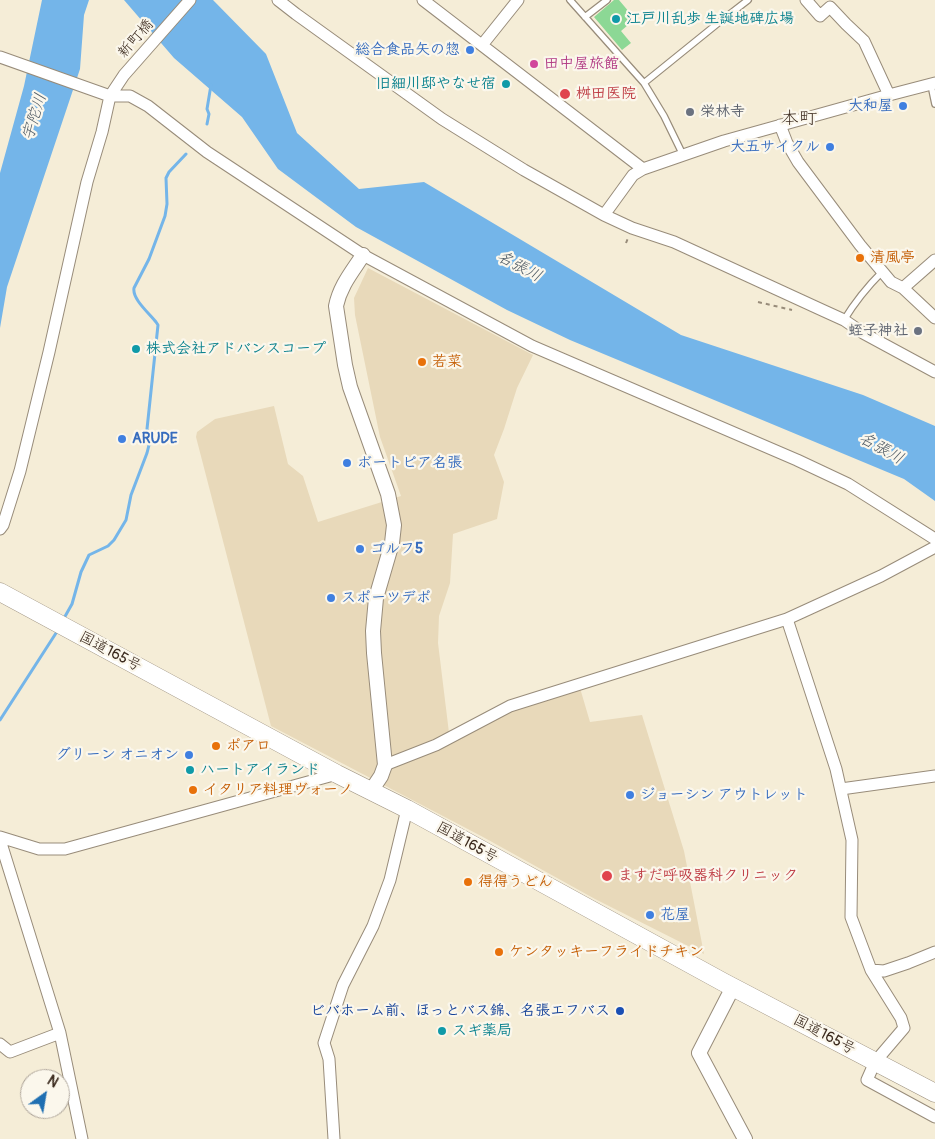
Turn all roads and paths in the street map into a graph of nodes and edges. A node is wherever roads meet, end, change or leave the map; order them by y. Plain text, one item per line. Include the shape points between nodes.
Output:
1 (190, 0) edge
2 (278, 0) edge
3 (423, 0) edge
4 (518, 0) edge
5 (570, 0) edge
6 (607, 0) edge
7 (748, 0) edge
8 (806, 0) edge
9 (585, 17) junction
10 (482, 45) junction
11 (0, 57) edge
12 (644, 84) junction
13 (933, 84) edge
14 (105, 94) junction
15 (889, 95) junction
16 (935, 104) edge
17 (780, 125) junction
18 (683, 155) junction
19 (644, 169) junction
20 (604, 215) junction
21 (363, 256) junction
22 (935, 260) edge
23 (882, 272) junction
24 (903, 288) junction
25 (935, 318) edge
26 (844, 320) junction
27 (935, 372) edge
28 (0, 530) edge
29 (935, 539) edge
30 (935, 547) edge
31 (0, 592) edge
32 (787, 618) junction
33 (386, 765) junction
34 (337, 774) junction
35 (935, 776) edge
36 (841, 789) junction
37 (372, 791) junction
38 (407, 809) junction
39 (0, 838) edge
40 (935, 952) edge
41 (871, 970) junction
42 (733, 987) junction
43 (60, 1033) junction
44 (0, 1044) edge
45 (875, 1062) junction
46 (935, 1093) edge
47 (935, 1117) edge
48 (82, 1139) edge
49 (334, 1139) edge
50 (745, 1139) edge

1 - 14 street, 新町橋
2 - 20 street via 442,119
3 - 10 street
4 - 10 street
5 - 9 lane
6 - 9 lane
7 - 12 lane
8 - 15 street via 820,16 830,7 864,42
9 - 12 lane
10 - 19 street
11 - 14 street
12 - 18 lane
13 - 15 street
13 - 16 lane
14 - 21 street via 130,96 148,106 207,152
14 - 28 street via 102,132 87,182 20,471
15 - 17 street
17 - 18 street
17 - 23 street via 806,174
18 - 19 street
19 - 20 street via 633,175
20 - 26 street via 674,242
21 - 29 street via 532,346 848,484
21 - 33 street via 343,286 336,306 350,387 388,494 394,525 376,598 373,631
22 - 24 street
23 - 24 street
23 - 26 lane via 855,301
24 - 25 street
26 - 27 street
30 - 32 street via 882,576
31 - 34 highway, 国道165号
32 - 33 street via 510,706 436,744
32 - 36 street
33 - 37 street
34 - 37 highway, 国道165号
34 - 39 street via 65,850 39,849
35 - 36 street
36 - 41 street via 852,840 851,917
37 - 38 highway, 国道165号
38 - 42 highway, 国道165号
38 - 49 street via 390,880 373,926 343,985 324,1043 329,1059
39 - 43 street
40 - 41 street via 884,971
41 - 45 street via 904,1028
42 - 45 highway, 国道165号
42 - 50 street via 699,1053
43 - 44 street via 10,1052
43 - 48 street
45 - 46 highway, 国道165号
45 - 47 street via 867,1080

